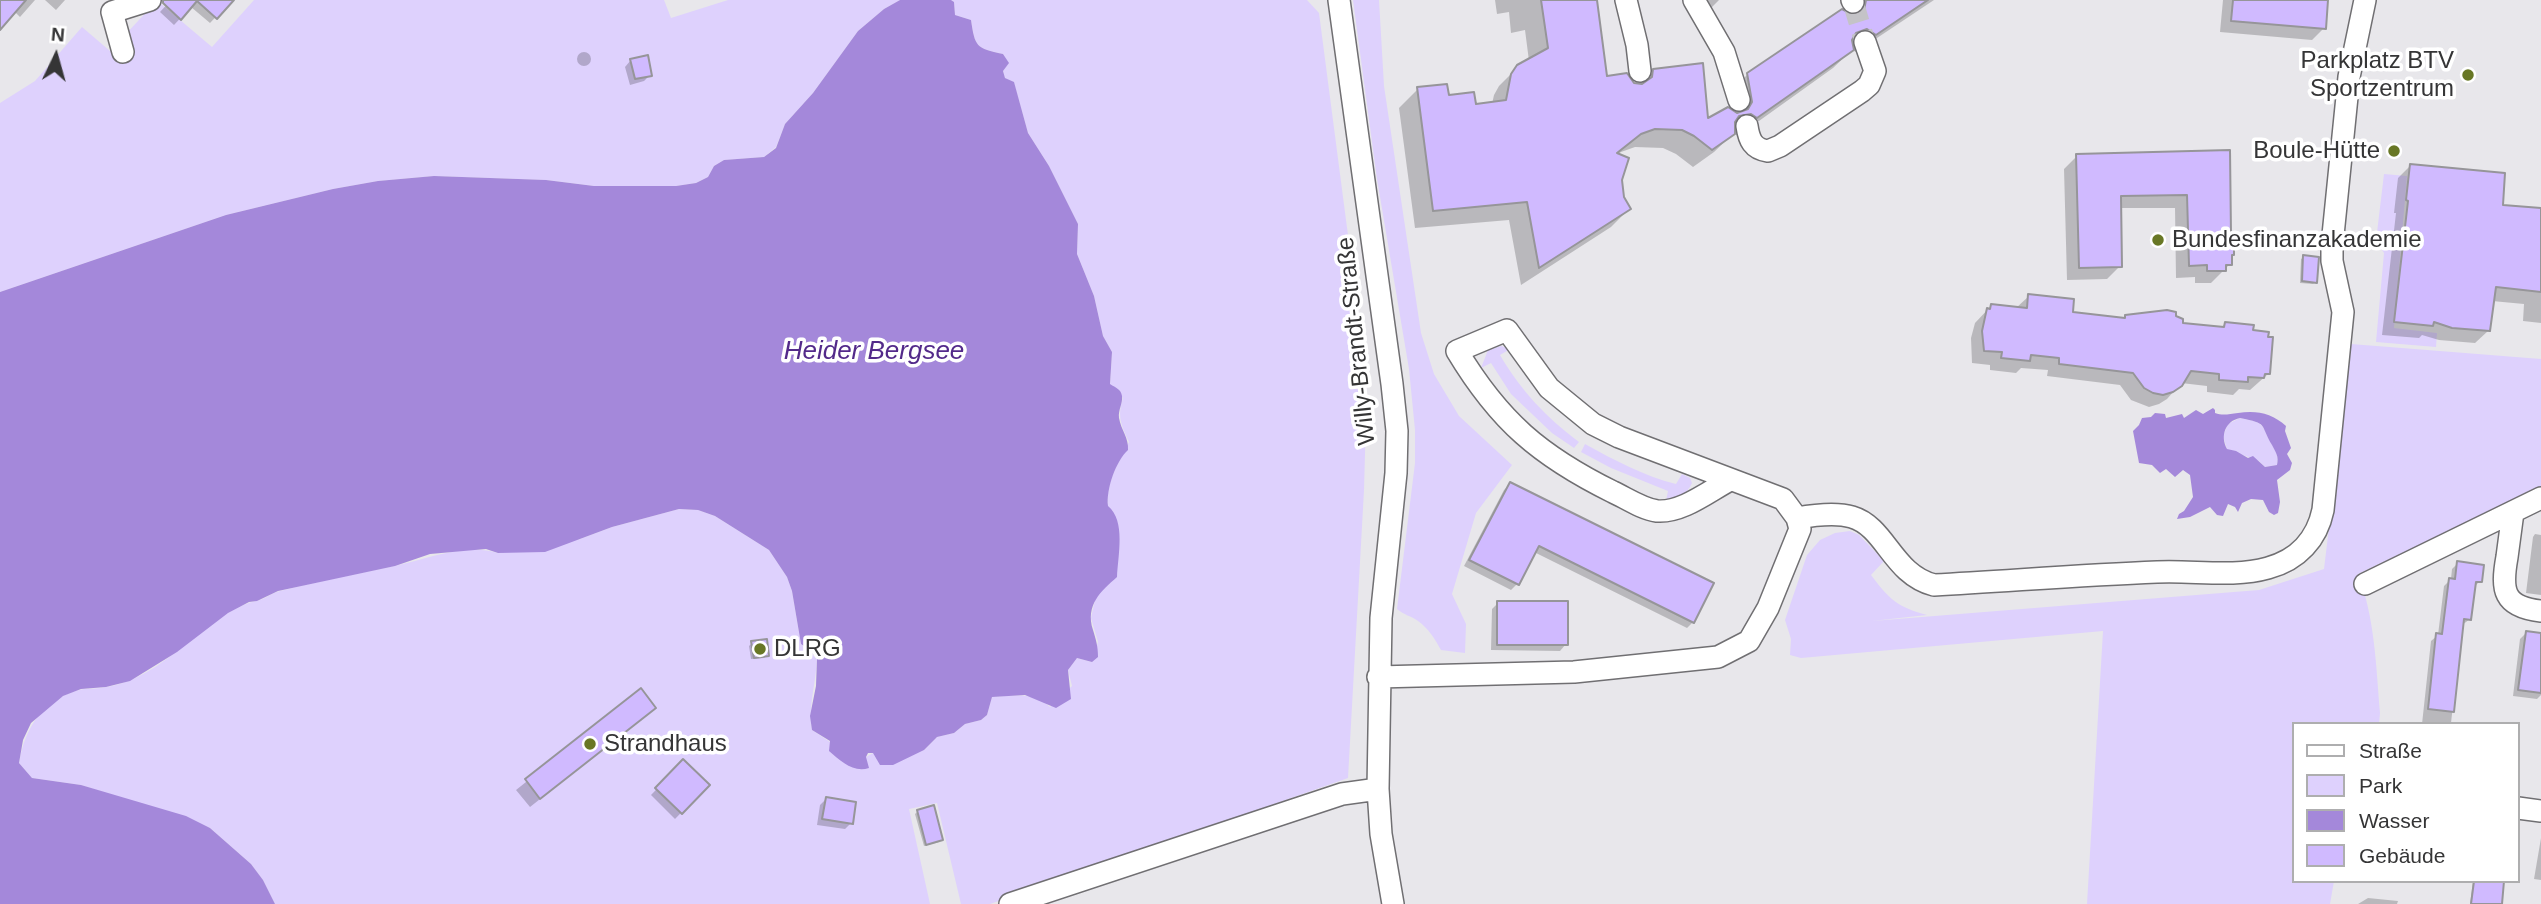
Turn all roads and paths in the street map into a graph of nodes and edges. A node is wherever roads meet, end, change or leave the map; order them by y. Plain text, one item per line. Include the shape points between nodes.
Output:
1 (150, 0) edge
2 (1339, 0) edge
3 (1626, 0) edge
4 (1694, 0) edge
5 (2365, 0) edge
6 (111, 6) edge
7 (1865, 42) tunnel mouth
8 (123, 52) dead end
9 (1640, 71) dead end
10 (1739, 100) dead end
11 (1747, 126) dead end
12 (1730, 480) junction
13 (2541, 498) edge
14 (2513, 512) junction
15 (1797, 518) junction
16 (2365, 584) dead end
17 (2541, 611) edge
18 (1378, 677) junction
19 (1378, 789) junction
20 (2520, 808) edge
21 (2541, 811) edge
22 (1010, 904) edge
23 (1393, 904) edge

1 - 6 street
2 - 18 street, Willy-Brandt-Straße via 1397,431
3 - 9 street
4 - 10 street via 1724,52
5 - 15 street via 2349,77 2332,245 2343,312 2323,510 2320,525 2302,550 2270,568 2244,573 2154,572 1934,585 1912,577 1866,524 1851,516
6 - 8 street
7 - 11 street via 1875,71 1862,91 1769,151 1754,146
12 - 12 street via 1670,510 1648,509 1549,456 1508,422 1457,351 1507,330 1549,388 1592,424
12 - 15 street via 1783,499
13 - 14 street
14 - 16 street
14 - 17 street via 2505,593 2516,604
15 - 18 street via 1797,540 1768,608 1749,641 1718,657 1574,672
18 - 19 street, Willy-Brandt-Straße
19 - 22 street via 1342,794
19 - 23 street, Willy-Brandt-Straße
20 - 21 street

